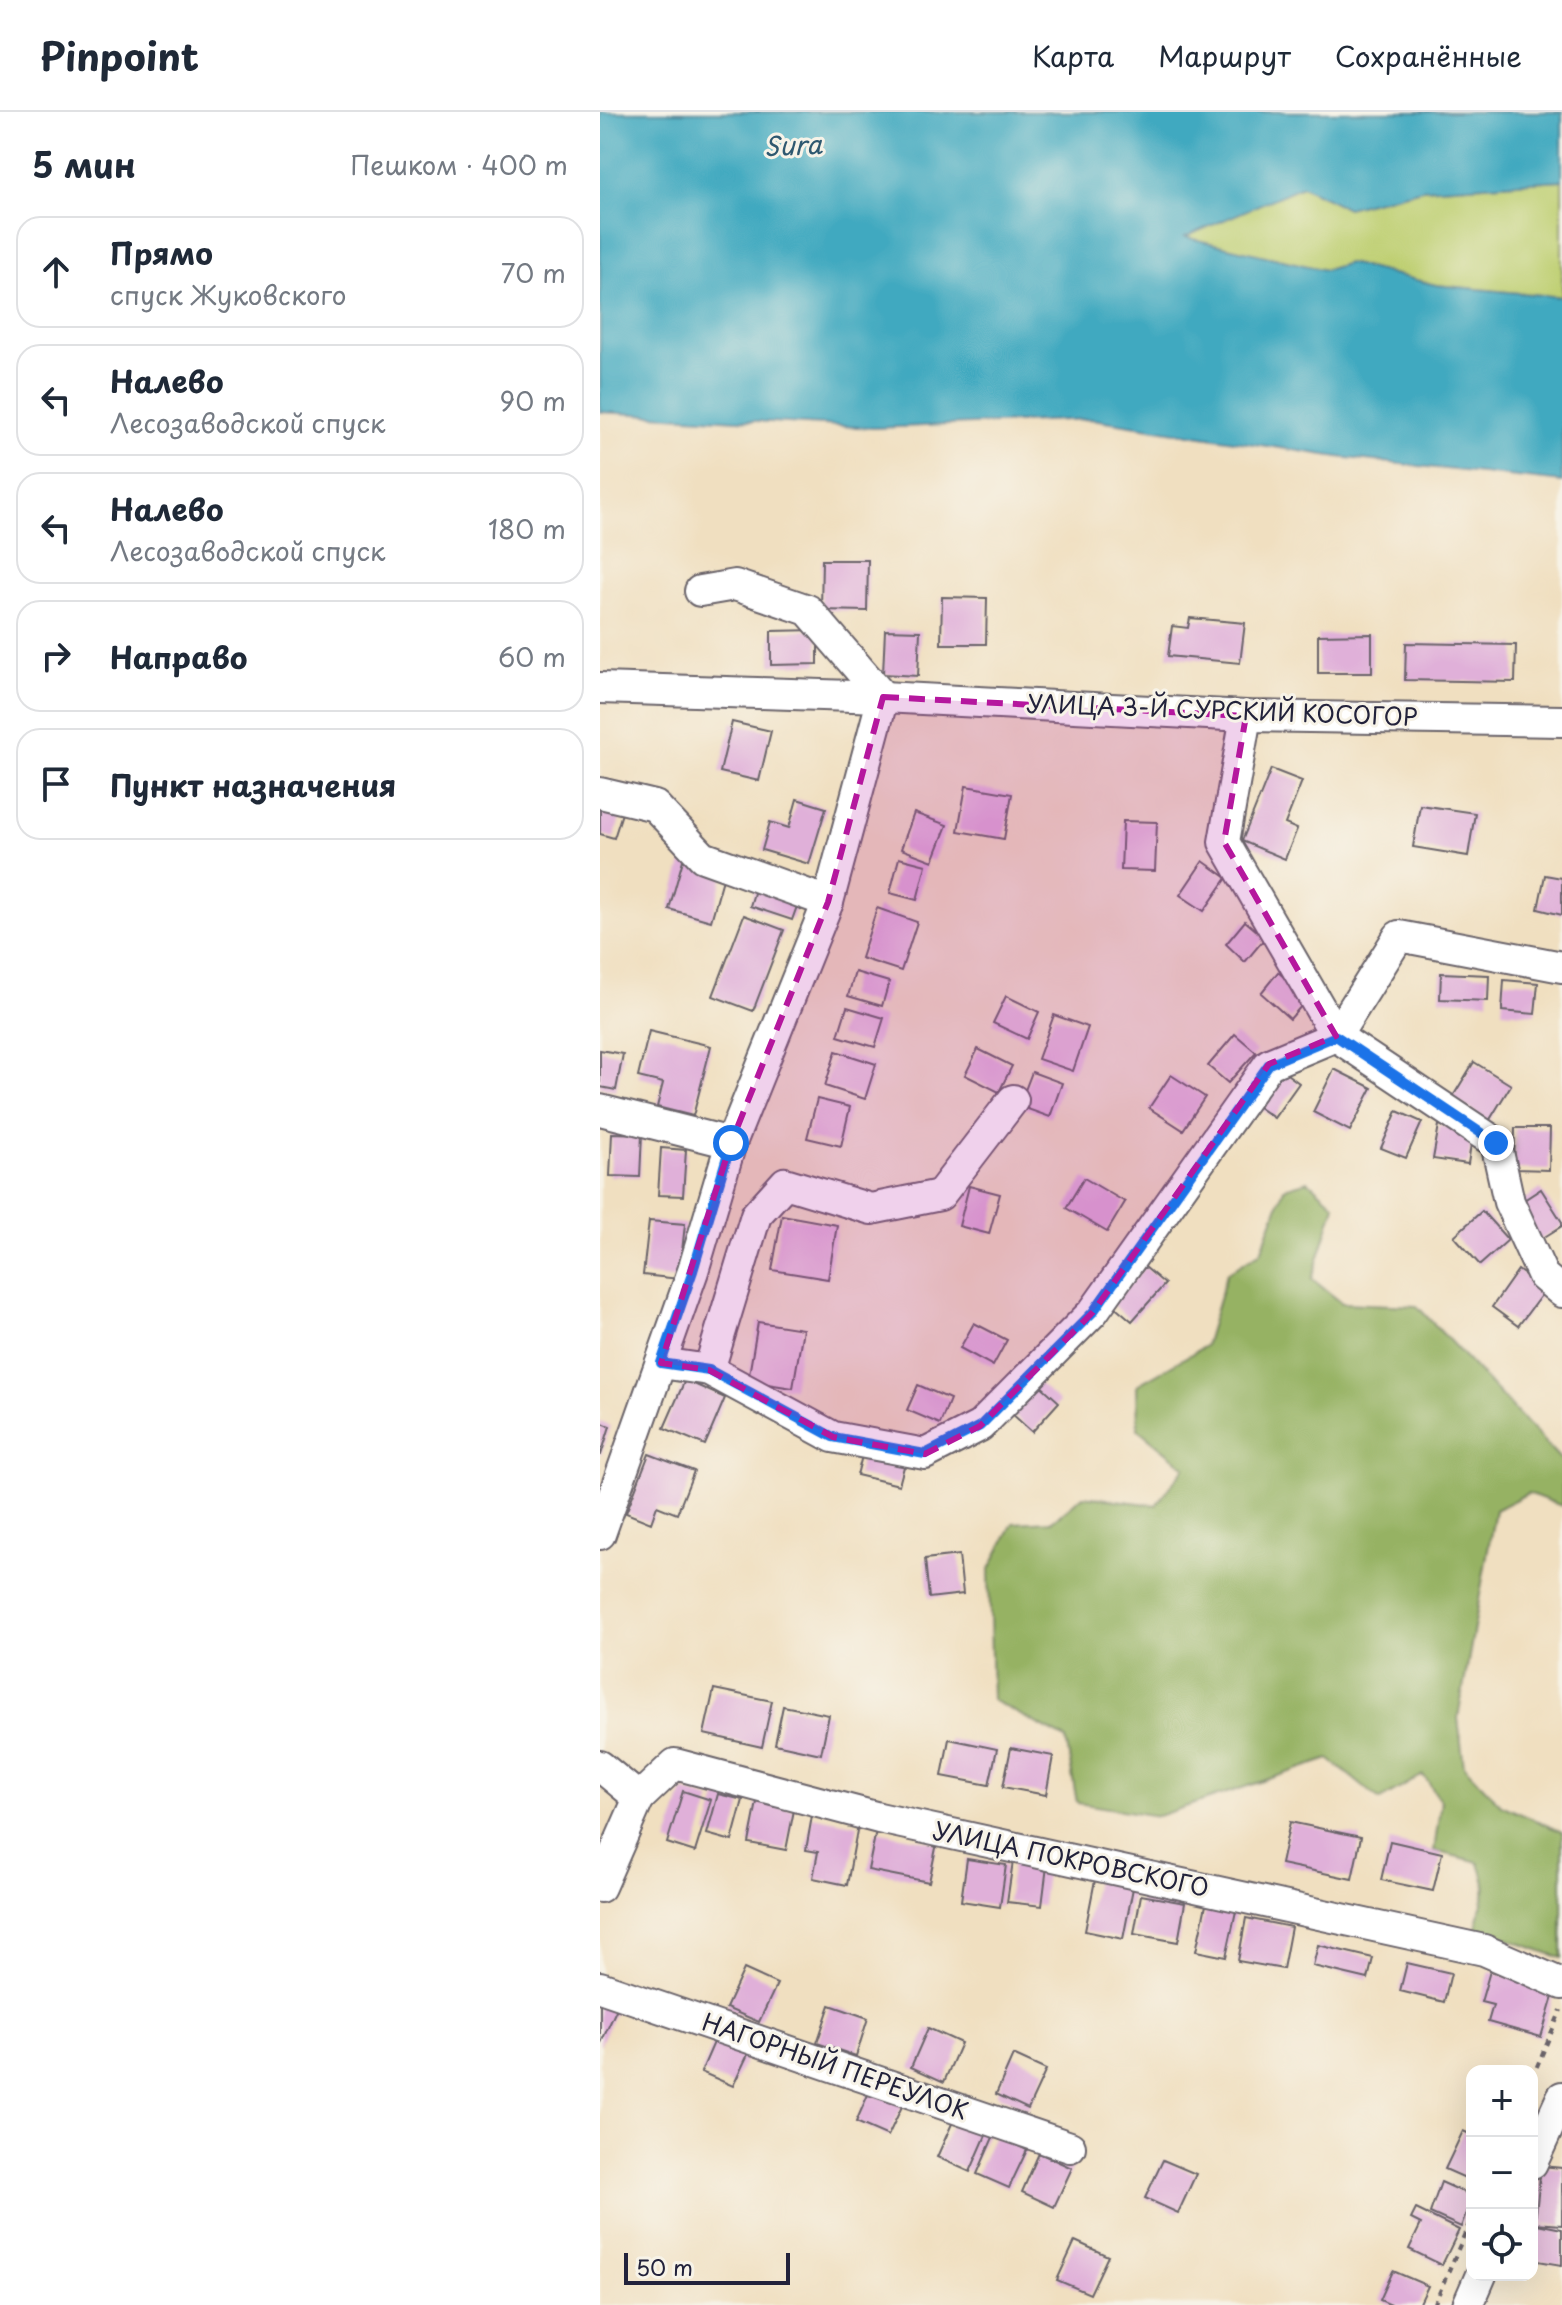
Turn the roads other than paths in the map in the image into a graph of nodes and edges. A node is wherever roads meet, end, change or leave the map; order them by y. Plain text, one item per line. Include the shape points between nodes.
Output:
1 (700, 591) dead end
2 (600, 688) edge
3 (883, 697) junction
4 (1246, 716) junction
5 (1562, 721) edge
6 (600, 793) edge
7 (828, 902) junction
8 (1562, 967) edge
9 (1336, 1036) junction
10 (1013, 1100) dead end
11 (600, 1110) edge
12 (731, 1143) junction
13 (1562, 1292) edge
14 (661, 1363) junction
15 (709, 1370) junction
16 (600, 1534) edge
17 (601, 1766) edge
18 (639, 1798) junction
19 (600, 1887) edge
20 (1562, 1984) edge
21 (600, 1987) edge
22 (1562, 2097) edge
23 (1070, 2147) dead end
24 (1538, 2150) edge
25 (1478, 2281) edge
26 (1468, 2305) edge

1 - 3 street via 735,585 808,610
2 - 3 street, УЛИЦА 3-Й СУРСКИЙ КОСОГОР
3 - 4 street, УЛИЦА 3-Й СУРСКИЙ КОСОГОР
3 - 7 street
4 - 5 street, УЛИЦА 3-Й СУРСКИЙ КОСОГОР
4 - 9 street via 1224,842
6 - 7 street via 655,806 703,857
7 - 12 street
8 - 9 street via 1399,936
9 - 13 street via 1496,1143 1509,1202 1543,1276
9 - 15 street via 1269,1064 1093,1312 980,1426 925,1454 833,1437
10 - 15 street via 940,1195 871,1209 785,1183 756,1215
11 - 12 street
12 - 14 street
14 - 15 street
14 - 16 street
17 - 18 street
18 - 19 street
18 - 20 street, УЛИЦА ПОКРОВСКОГО via 675,1764 879,1818 1484,1950
21 - 23 street, НАГОРНЫЙ ПЕРЕУЛОК
22 - 24 street
25 - 26 street

